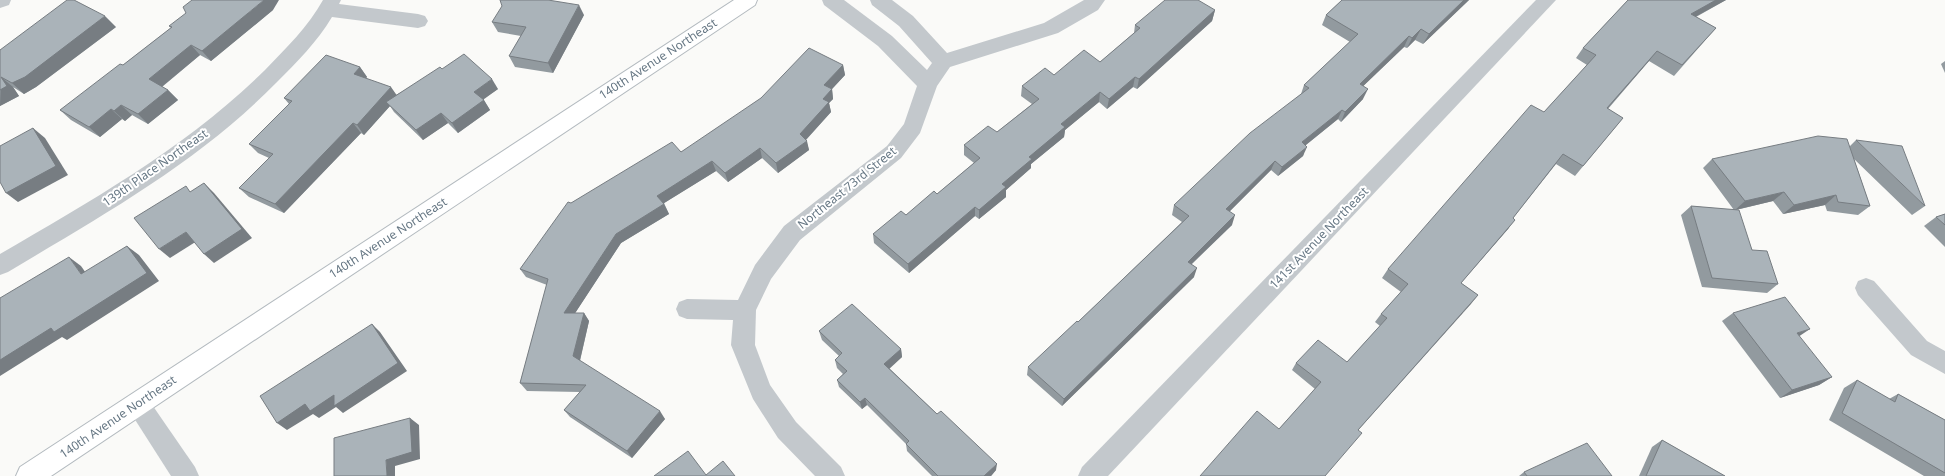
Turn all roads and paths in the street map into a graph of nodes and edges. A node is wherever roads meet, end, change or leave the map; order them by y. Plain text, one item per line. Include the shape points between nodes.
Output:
1 (748, 0) edge
2 (831, 0) edge
3 (879, 0) edge
4 (1096, 0) edge
5 (1547, 0) edge
6 (330, 5) edge
7 (418, 21) dead end
8 (943, 62) junction
9 (928, 84) junction
10 (0, 265) edge
11 (1866, 288) dead end
12 (687, 309) dead end
13 (745, 310) junction
14 (1945, 363) edge
15 (137, 404) junction
16 (29, 476) edge
17 (186, 476) edge
18 (832, 476) edge
19 (1091, 476) edge

1 - 15 main road, 140th Avenue Northeast
2 - 9 street via 885,41
3 - 8 street via 906,22
4 - 8 street via 1051,28
5 - 19 street, 141st Avenue Northeast
6 - 7 street, 139th Place Northeast
6 - 10 street, 139th Place Northeast via 290,57 237,109 174,158
8 - 9 street, Northeast 73rd Street
9 - 13 street, Northeast 73rd Street via 914,127 894,152 792,233 763,272
11 - 14 street via 1918,348
12 - 13 street
13 - 18 street, Northeast 73rd Street via 743,345 761,391 787,430
15 - 16 main road, 140th Avenue Northeast
15 - 17 street

